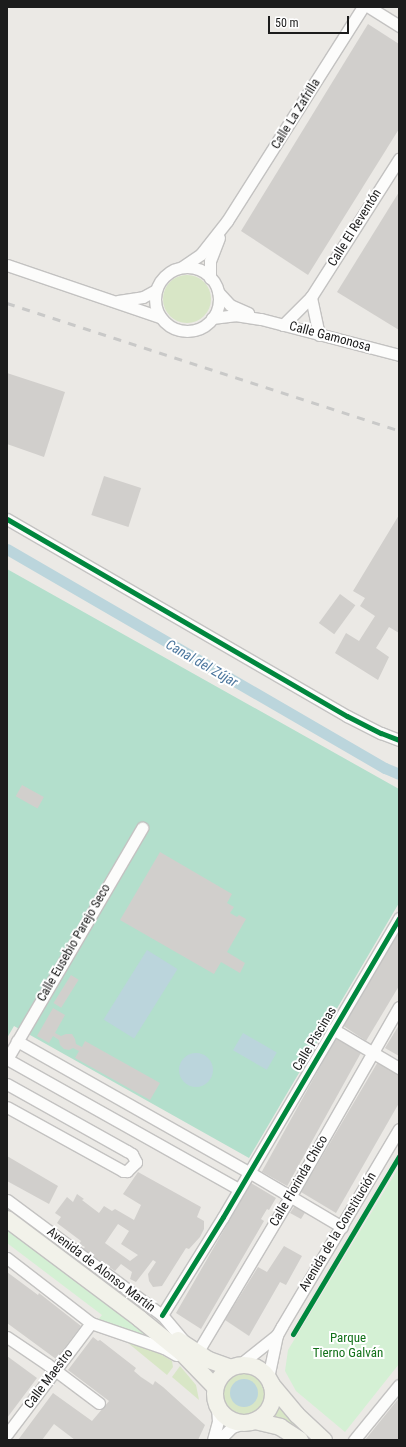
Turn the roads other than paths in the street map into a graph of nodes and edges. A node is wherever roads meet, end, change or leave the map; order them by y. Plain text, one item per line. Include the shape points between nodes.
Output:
1 (363, 7) edge
2 (369, 7) edge
3 (399, 26) edge
4 (399, 159) edge
5 (227, 221) junction
6 (7, 265) edge
7 (182, 268) junction
8 (210, 278) junction
9 (156, 290) junction
10 (218, 292) junction
11 (311, 297) junction
12 (116, 301) junction
13 (160, 317) junction
14 (212, 318) junction
15 (261, 319) junction
16 (283, 325) junction
17 (319, 334) junction
18 (399, 355) edge
19 (7, 519) edge
20 (399, 740) edge
21 (142, 828) dead end
22 (399, 918) edge
23 (399, 1007) edge
24 (333, 1029) junction
25 (18, 1041) junction
26 (373, 1053) junction
27 (7, 1059) edge
28 (399, 1068) edge
29 (7, 1084) edge
30 (7, 1106) edge
31 (399, 1129) edge
32 (249, 1172) junction
33 (239, 1189) junction
34 (290, 1196) junction
35 (7, 1200) edge
36 (7, 1219) edge
37 (342, 1227) junction
38 (7, 1258) edge
39 (162, 1315) junction
40 (91, 1323) junction
41 (277, 1335) junction
42 (7, 1337) edge
43 (189, 1351) junction
44 (234, 1367) junction
45 (55, 1370) junction
46 (270, 1381) junction
47 (212, 1383) junction
48 (399, 1385) edge
49 (99, 1403) dead end
50 (217, 1407) junction
51 (248, 1422) junction
52 (7, 1434) edge
53 (213, 1440) edge
54 (219, 1440) edge
55 (300, 1440) edge
56 (324, 1440) edge
57 (354, 1440) edge

1 - 5 street, Calle La Zafrilla
2 - 3 street
4 - 11 street, Calle El Reventón
5 - 7 street, Calle La Zafrilla via 200,254
5 - 8 street, Calle La Zafrilla via 210,261
6 - 12 street
7 - 8 street via 197,269
7 - 9 street via 166,275
8 - 10 street
9 - 12 street via 143,297
9 - 13 street via 156,304
10 - 14 street via 217,306
10 - 15 street, Calle Gamonosa via 230,305
11 - 16 street, Calle El Reventón
11 - 17 street
12 - 13 street
13 - 14 street via 176,329 186,331 205,325
14 - 15 street, Calle Gamonosa via 234,315
15 - 16 street, Calle Gamonosa
16 - 17 street, Calle Gamonosa
17 - 18 street, Calle Gamonosa
19 - 20 street via 347,716
21 - 25 street, Calle Eusebio Parejo Seco
22 - 24 street, Calle Piscinas
23 - 26 street, Calle Florinda Chico
24 - 26 street
24 - 32 street, Calle Piscinas
25 - 27 street, Calle Eusebio Parejo Seco
25 - 32 street
26 - 28 street
26 - 34 street, Calle Florinda Chico
27 - 33 street
29 - 30 street via 132,1154 136,1162 127,1171 123,1171
31 - 37 street, Avenida de la Constitución
32 - 33 street, Calle Piscinas
32 - 34 street
33 - 39 street, Calle Piscinas
34 - 37 street
34 - 43 street, Calle Florinda Chico
35 - 39 street, Avenida de Alonso Martín
36 - 43 main road, Avenida de Alonso Martín
37 - 41 street, Avenida de la Constitución
38 - 40 street
39 - 43 street, Avenida de Alonso Martín
40 - 45 street, Calle Maestro
40 - 47 street via 173,1352
41 - 44 street
41 - 46 street
42 - 45 street
43 - 44 main road, Avenida de Alonso Martín
43 - 47 main road, Avenida de Alonso Martín
44 - 46 main road via 255,1367
44 - 47 main road
45 - 49 street
45 - 52 street, Calle Maestro
46 - 51 main road via 272,1402 269,1410
46 - 56 main road via 297,1415
47 - 50 main road
48 - 57 street
50 - 51 main road via 231,1421
50 - 53 street via 218,1420
51 - 54 street via 232,1427
51 - 55 main road via 280,1427

